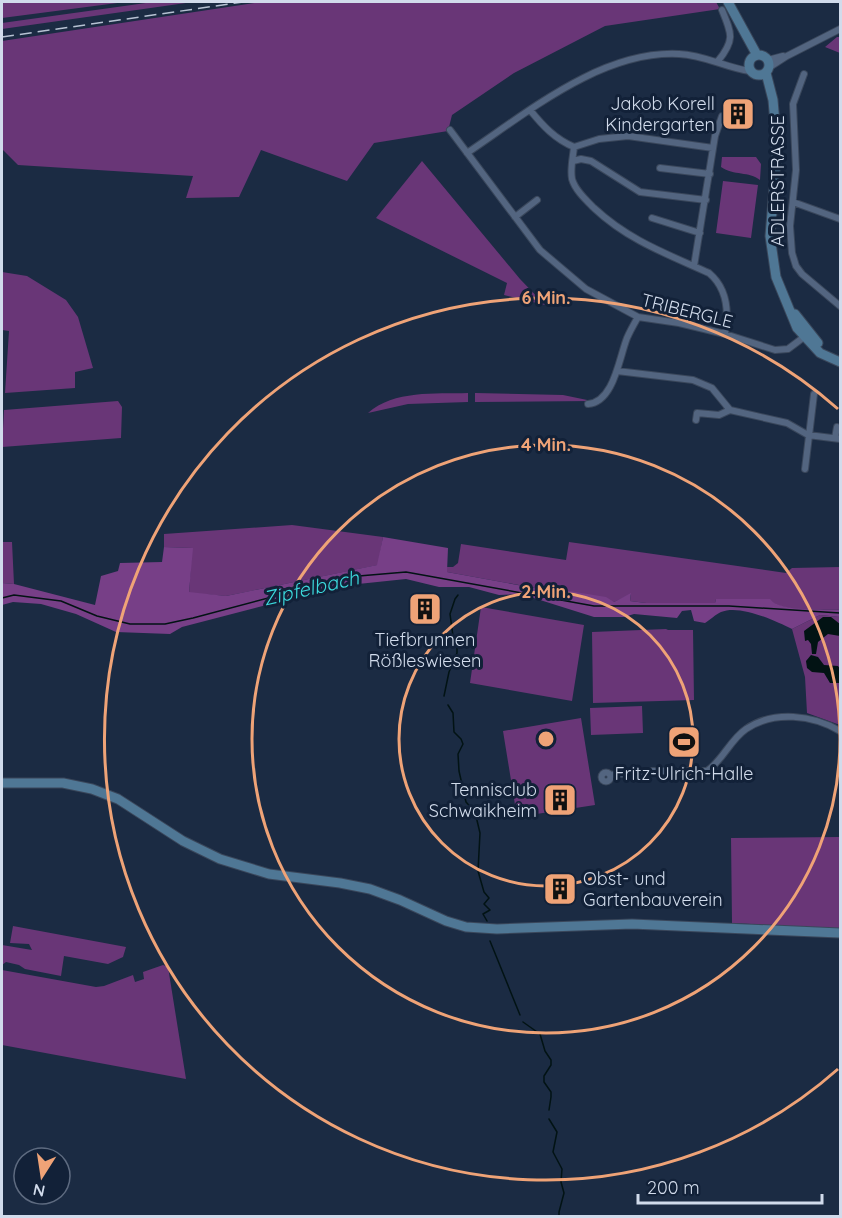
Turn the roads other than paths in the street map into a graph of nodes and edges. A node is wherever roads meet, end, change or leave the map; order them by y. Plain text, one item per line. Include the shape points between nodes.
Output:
1 (728, 2) edge
2 (722, 10) dead end
3 (840, 29) edge
4 (718, 61) junction
5 (752, 62) junction
6 (766, 69) junction
7 (804, 74) dead end
8 (530, 110) junction
9 (722, 116) dead end
10 (450, 130) dead end
11 (574, 147) junction
12 (713, 148) junction
13 (467, 153) junction
14 (573, 161) junction
15 (660, 168) dead end
16 (710, 174) junction
17 (537, 200) dead end
18 (706, 200) junction
19 (793, 202) junction
20 (515, 217) junction
21 (652, 218) dead end
22 (840, 219) edge
23 (700, 233) junction
24 (694, 266) junction
25 (840, 306) edge
26 (638, 317) junction
27 (725, 334) junction
28 (807, 334) junction
29 (839, 361) edge
30 (616, 371) junction
31 (814, 394) dead end
32 (588, 404) dead end
33 (730, 410) junction
34 (696, 420) dead end
35 (840, 428) edge
36 (808, 435) junction
37 (838, 438) edge
38 (805, 469) dead end
39 (840, 731) edge
40 (610, 775) dead end
41 (2, 783) edge
42 (840, 933) edge

1 - 5 main road
2 - 4 street via 731,35 730,44
3 - 6 street
4 - 5 street via 734,67
4 - 8 street via 692,54 643,57 585,77
5 - 6 main road
5 - 6 main road via 762,55
6 - 28 main road via 777,152 771,250 776,277 797,328
7 - 19 street, ADLERSTRASSE via 793,104
8 - 11 street via 543,126
8 - 13 street
9 - 12 street
10 - 13 street, TRIBERGLE
11 - 12 street via 628,136
11 - 14 street
12 - 16 street
13 - 20 street, TRIBERGLE
14 - 18 street via 591,161 639,192
14 - 24 street via 573,181 602,216 636,240
15 - 16 street
16 - 18 street
17 - 20 street
18 - 23 street
19 - 22 street
19 - 25 street, ADLERSTRASSE via 790,241 796,266 809,282
20 - 26 street, TRIBERGLE via 540,250 568,275
21 - 23 street
23 - 24 street
24 - 27 street via 709,273 723,288 728,319
26 - 27 street, TRIBERGLE
26 - 30 street
27 - 28 street, TRIBERGLE via 782,351
28 - 29 main road
30 - 32 street via 607,393
30 - 33 street via 693,380 712,388
31 - 36 street
33 - 34 street via 719,415 698,413
33 - 36 street via 787,423
35 - 37 street via 837,427
36 - 37 street
36 - 38 street
39 - 40 street via 819,720 785,717 746,729 707,771
41 - 42 main road via 54,782 92,789 220,859 269,874 370,889 466,927 632,924

